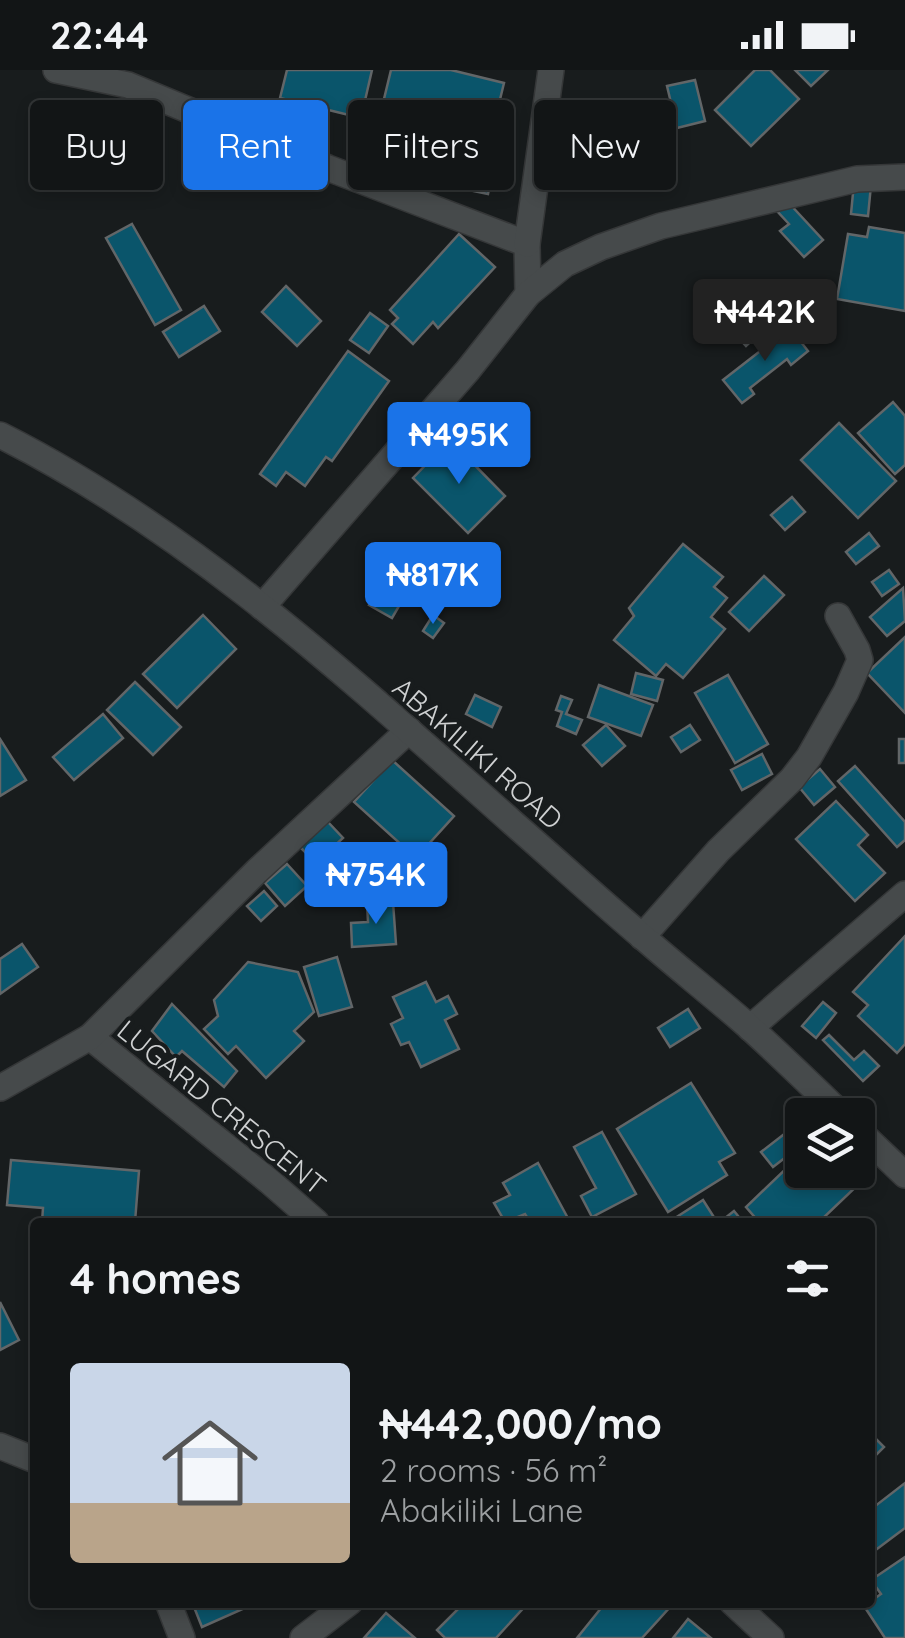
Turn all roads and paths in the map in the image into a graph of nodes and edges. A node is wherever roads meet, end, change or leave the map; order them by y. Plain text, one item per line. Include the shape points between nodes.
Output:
1 (56, 70) edge
2 (551, 70) edge
3 (131, 78) edge
4 (905, 177) edge
5 (527, 244) junction
6 (528, 294) junction
7 (0, 436) edge
8 (262, 607) junction
9 (838, 616) dead end
10 (409, 730) junction
11 (905, 894) edge
12 (642, 937) junction
13 (750, 1028) junction
14 (90, 1038) junction
15 (0, 1088) edge
16 (824, 1098) edge
17 (875, 1146) edge
18 (905, 1175) edge
19 (311, 1218) edge
20 (0, 1446) edge
21 (30, 1458) edge
22 (170, 1608) edge
23 (342, 1608) edge
24 (738, 1608) edge
25 (182, 1638) edge
26 (303, 1638) edge
27 (771, 1638) edge

1 - 3 street
2 - 5 street
3 - 5 street via 328,168
4 - 6 street via 857,180 660,226 564,264
5 - 6 street
6 - 8 street
7 - 8 street, ABAKILIKI ROAD via 189,550
8 - 10 street, ABAKILIKI ROAD
9 - 12 street via 860,660 809,758
10 - 12 street, ABAKILIKI ROAD
10 - 14 street
11 - 13 street
12 - 13 street, ABAKILIKI ROAD
13 - 16 street, ABAKILIKI ROAD
14 - 15 street
14 - 19 street, LUGARD CRESCENT
17 - 18 street
20 - 21 street
22 - 25 street
23 - 26 street
24 - 27 street

